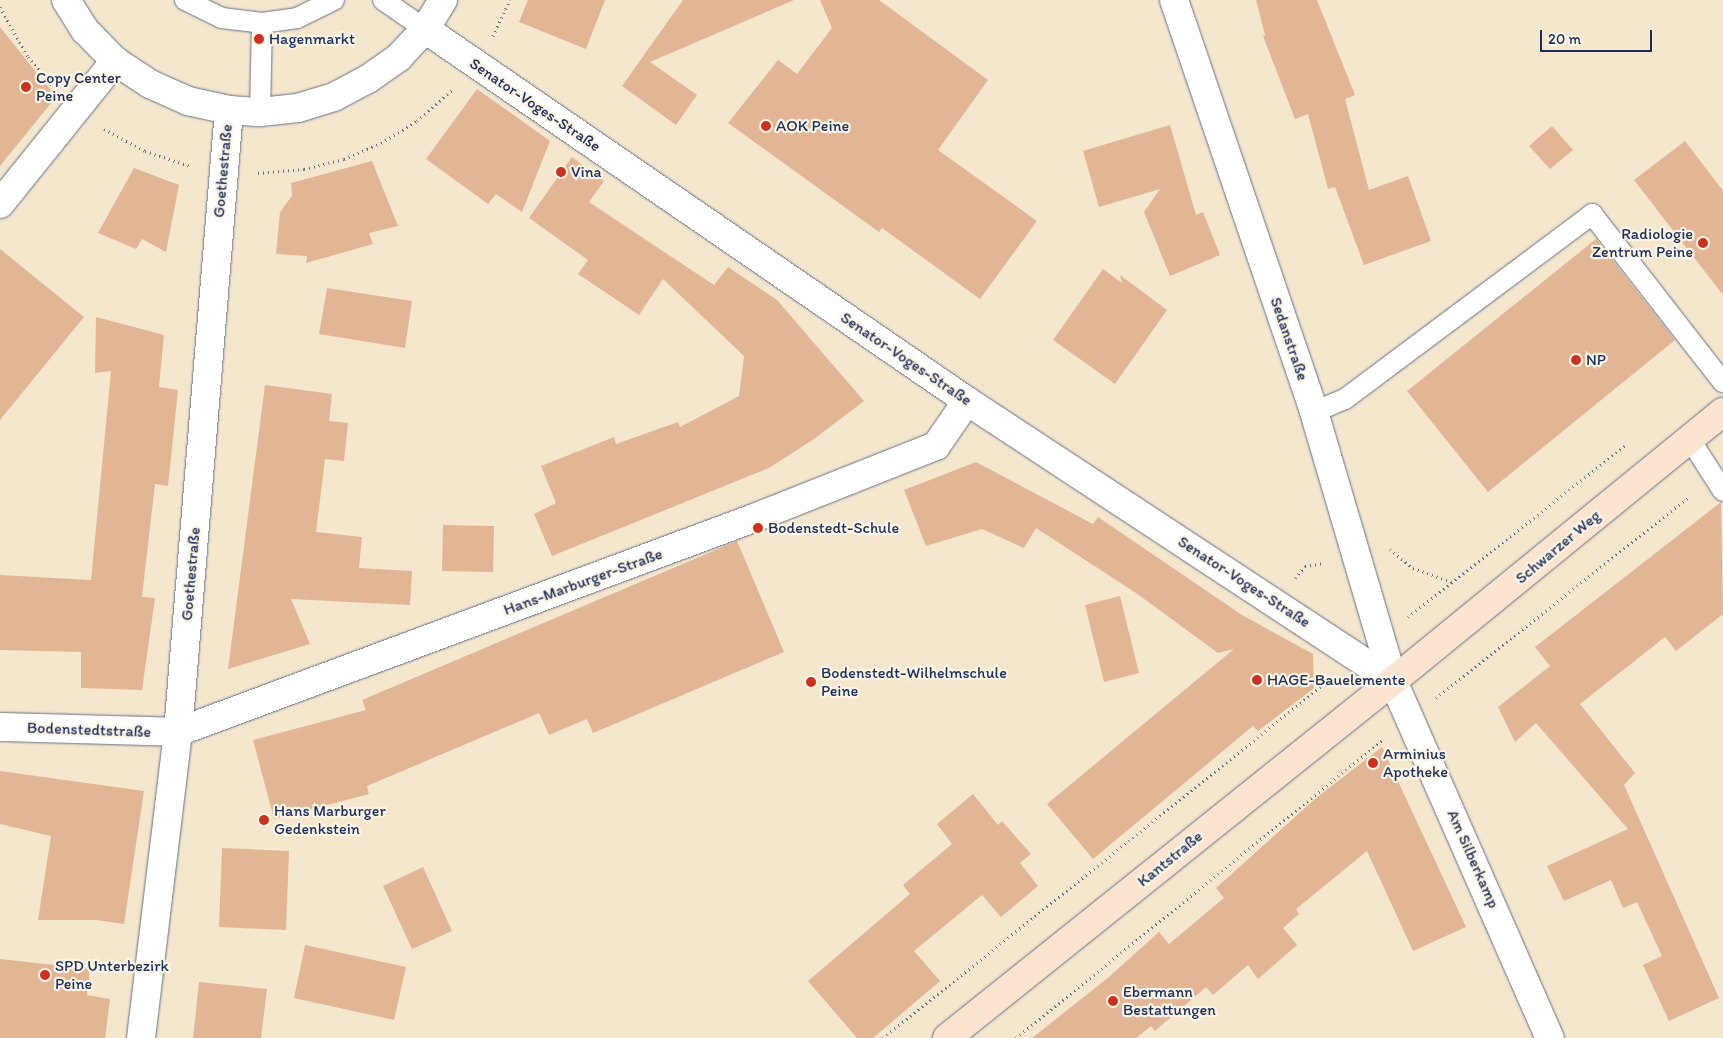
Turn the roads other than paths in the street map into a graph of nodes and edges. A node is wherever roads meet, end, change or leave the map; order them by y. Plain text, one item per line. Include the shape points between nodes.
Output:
1 (66, 0) edge
2 (185, 0) edge
3 (334, 0) edge
4 (383, 0) edge
5 (443, 0) edge
6 (1174, 0) edge
7 (262, 23) junction
8 (424, 30) junction
9 (115, 61) junction
10 (229, 110) junction
11 (260, 112) junction
12 (0, 204) edge
13 (1723, 382) edge
14 (967, 401) junction
15 (1314, 412) junction
16 (1723, 412) edge
17 (1689, 438) junction
18 (1718, 485) edge
19 (1393, 682) junction
20 (0, 727) edge
21 (178, 732) junction
22 (141, 1038) edge
23 (947, 1038) edge
24 (1550, 1038) edge

1 - 9 street via 85,30
2 - 7 lane via 222,18
3 - 7 lane via 297,18
4 - 8 lane
5 - 8 street
6 - 15 street, Sedanstraße
7 - 11 lane
8 - 11 street via 399,57 368,80 334,97 298,108
8 - 14 street, Senator-Voges-Straße
9 - 10 street via 150,84 188,101
9 - 12 street
10 - 11 street
10 - 21 street, Goethestraße
13 - 15 lane via 1592,214 1345,399
14 - 19 street, Senator-Voges-Straße
14 - 21 street, Hans-Marburger-Straße via 936,446 754,518
15 - 19 street, Sedanstraße
16 - 17 street, Schwarzer Weg
17 - 18 lane
17 - 19 street, Schwarzer Weg
19 - 23 street, Kantstraße
19 - 24 street, Am Silberkamp
20 - 21 street, Bodenstedtstraße
21 - 22 street, Goethestraße

